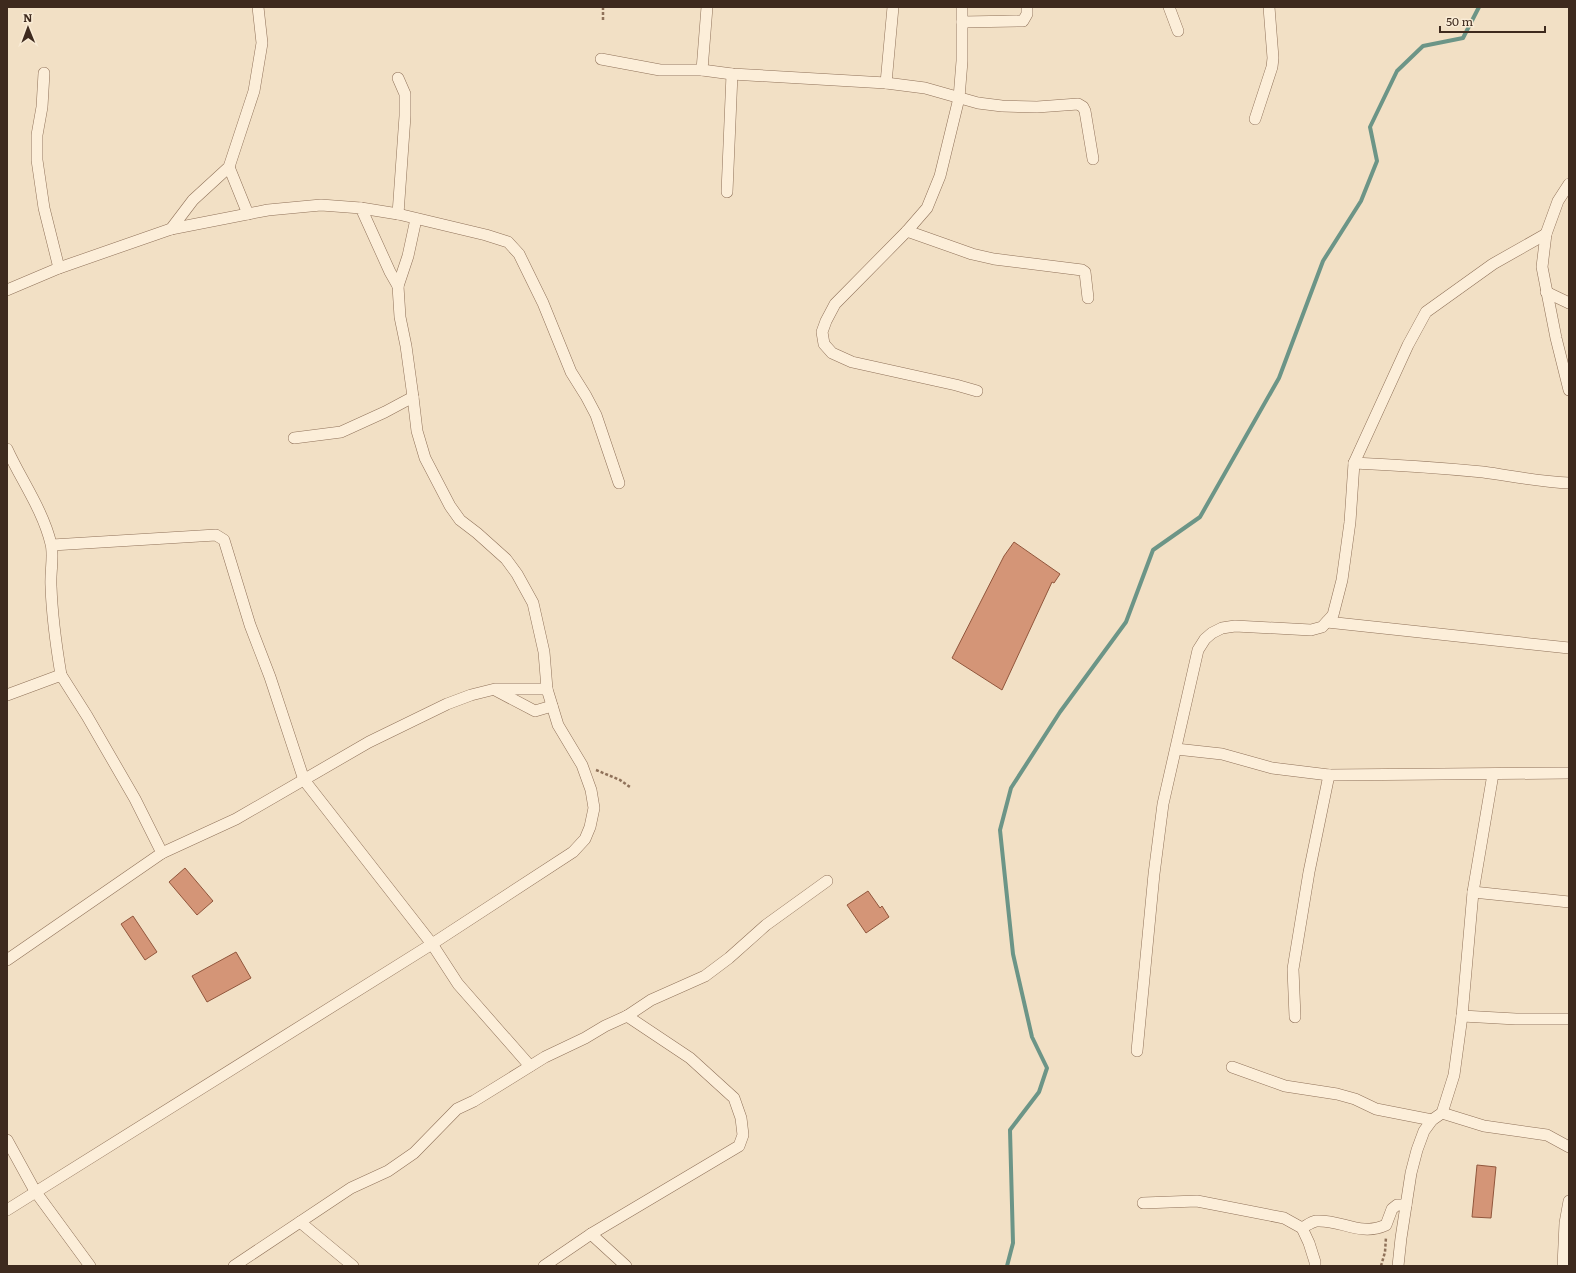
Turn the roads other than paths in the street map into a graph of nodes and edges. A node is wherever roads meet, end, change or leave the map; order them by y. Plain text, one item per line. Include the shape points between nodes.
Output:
1 (258, 7) edge
2 (707, 7) edge
3 (893, 7) edge
4 (962, 7) edge
5 (1027, 7) edge
6 (1169, 7) edge
7 (1268, 7) edge
8 (962, 22) junction
9 (1178, 31) dead end
10 (601, 59) dead end
11 (702, 70) junction
12 (44, 73) dead end
13 (732, 74) junction
14 (398, 78) dead end
15 (886, 83) junction
16 (959, 98) junction
17 (1255, 119) dead end
18 (1093, 159) dead end
19 (229, 166) junction
20 (1569, 184) edge
21 (728, 192) dead end
22 (361, 208) junction
23 (248, 214) junction
24 (398, 214) junction
25 (416, 219) junction
26 (171, 229) junction
27 (907, 231) junction
28 (1546, 234) junction
29 (59, 268) junction
30 (398, 286) junction
31 (7, 290) edge
32 (1546, 292) junction
33 (1088, 298) dead end
34 (1569, 303) edge
35 (1569, 390) edge
36 (977, 391) dead end
37 (413, 397) junction
38 (294, 438) dead end
39 (7, 449) edge
40 (1354, 463) junction
41 (619, 483) dead end
42 (1569, 483) edge
43 (52, 545) junction
44 (1327, 622) junction
45 (1569, 648) edge
46 (60, 675) junction
47 (495, 689) junction
48 (547, 689) junction
49 (7, 695) edge
50 (552, 706) junction
51 (1176, 749) junction
52 (1569, 773) edge
53 (1493, 774) junction
54 (1329, 775) junction
55 (304, 780) junction
56 (162, 853) junction
57 (826, 881) dead end
58 (1474, 892) junction
59 (1569, 902) edge
60 (432, 944) junction
61 (7, 960) edge
62 (627, 1016) junction
63 (1462, 1016) junction
64 (1295, 1017) dead end
65 (1569, 1019) edge
66 (1136, 1051) dead end
67 (530, 1066) junction
68 (1232, 1067) dead end
69 (1442, 1113) junction
70 (1432, 1120) junction
71 (7, 1140) edge
72 (1569, 1147) edge
73 (35, 1191) junction
74 (1569, 1201) edge
75 (1143, 1203) dead end
76 (1406, 1205) junction
77 (7, 1210) edge
78 (300, 1222) junction
79 (1302, 1228) junction
80 (591, 1234) junction
81 (90, 1266) edge
82 (234, 1266) edge
83 (353, 1266) edge
84 (544, 1266) edge
85 (626, 1266) edge
86 (1315, 1266) edge
87 (1398, 1266) edge
88 (1563, 1266) edge

1 - 19 street via 262,42 254,90
2 - 11 street
3 - 15 street
4 - 8 street
5 - 8 street via 1028,14 1023,21
6 - 9 street
7 - 17 street via 1272,67
8 - 16 street
10 - 11 street via 660,70
11 - 13 street
12 - 29 street via 37,135 37,160 44,208
13 - 15 street
13 - 21 street
14 - 24 street via 404,94 405,116
15 - 16 street via 925,88
16 - 18 street via 1002,106 1078,104 1085,111
16 - 27 street via 940,176 927,208
19 - 23 street
19 - 26 street via 193,200
20 - 28 street via 1558,201
22 - 23 street via 321,205
22 - 24 street
22 - 30 street
23 - 26 street
24 - 25 street
25 - 30 street
25 - 41 street via 508,242 519,254 543,303 571,372 596,415
26 - 29 street
27 - 33 street via 994,259 1082,270 1087,277
27 - 36 street via 835,304 822,332 824,344 832,352 852,362
28 - 32 street via 1542,267
28 - 40 street via 1493,264 1426,312 1408,345
29 - 31 street
30 - 37 street via 400,317
32 - 34 street
32 - 35 street
37 - 38 street via 341,432
37 - 48 street via 417,431 425,458 450,506 460,520 506,559 533,603 544,652
39 - 43 street via 28,489
40 - 42 street via 1485,472
40 - 44 street via 1350,522 1342,580 1333,615
43 - 46 street via 52,605
43 - 55 street via 216,535 224,540 250,625
44 - 45 street
44 - 51 street via 1322,627 1311,630 1235,626 1212,633 1198,650
46 - 49 street
46 - 56 street via 127,786
47 - 48 street
47 - 50 street via 535,711
47 - 55 street via 447,704 369,742
48 - 50 street
50 - 60 street via 558,725 582,765 591,790 594,808 585,840 573,852
51 - 54 street via 1222,754 1272,768
51 - 66 street via 1163,804 1154,866
52 - 53 street
53 - 54 street
53 - 58 street
54 - 64 street via 1293,969
55 - 56 street via 236,819
55 - 60 street
56 - 61 street
57 - 62 street via 766,925 705,976 651,1000
58 - 59 street
58 - 63 street
60 - 67 street via 458,984
60 - 73 street
62 - 67 street via 545,1056
62 - 80 street via 690,1058 734,1098 741,1118 743,1135 739,1146
63 - 65 street via 1516,1020
63 - 69 street via 1454,1075
67 - 78 street via 458,1109 414,1153 388,1171 351,1188
68 - 70 street via 1285,1086 1338,1094 1376,1110
69 - 70 street
69 - 72 street via 1484,1126 1546,1135
70 - 76 street via 1424,1131 1417,1150
71 - 73 street
73 - 77 street
73 - 81 street
74 - 88 street
75 - 79 street via 1197,1201 1284,1218
76 - 79 street via 1397,1205 1392,1209 1386,1225 1377,1229 1360,1229 1314,1221
76 - 87 street
78 - 82 street
78 - 83 street
79 - 86 street
80 - 84 street
80 - 85 street

